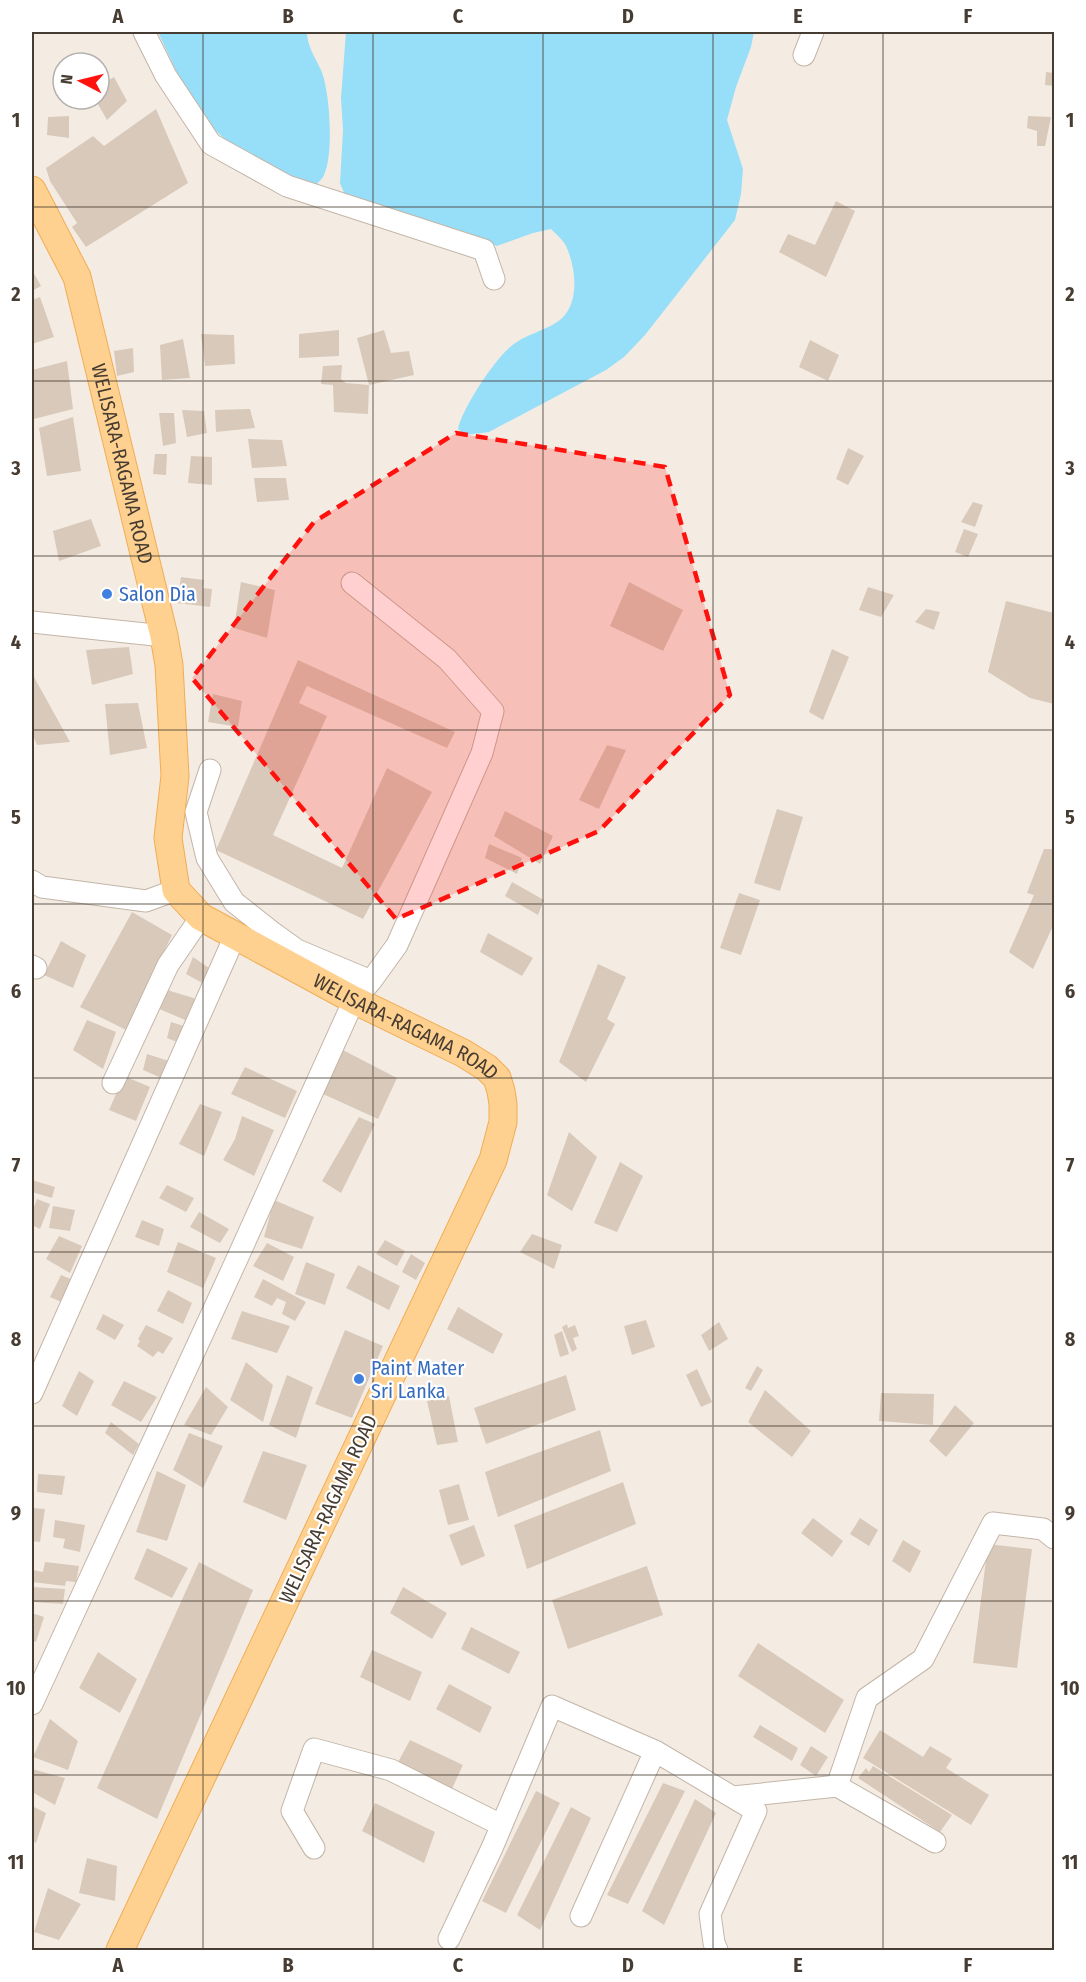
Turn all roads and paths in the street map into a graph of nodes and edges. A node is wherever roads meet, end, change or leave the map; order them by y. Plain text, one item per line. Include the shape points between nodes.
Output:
1 (144, 32) edge
2 (813, 32) edge
3 (804, 55) dead end
4 (33, 196) edge
5 (494, 279) dead end
6 (352, 583) dead end
7 (32, 622) edge
8 (164, 636) junction
9 (210, 770) dead end
10 (35, 889) edge
11 (176, 890) junction
12 (201, 917) junction
13 (235, 936) junction
14 (363, 990) junction
15 (113, 1083) dead end
16 (32, 1393) edge
17 (1054, 1538) edge
18 (32, 1704) edge
19 (655, 1751) junction
20 (837, 1786) junction
21 (733, 1797) junction
22 (501, 1825) junction
23 (935, 1842) dead end
24 (314, 1848) dead end
25 (581, 1916) dead end
26 (448, 1939) dead end
27 (120, 1950) edge
28 (717, 1950) edge

1 - 5 street via 166,76 211,144 287,186 484,250
2 - 3 street
4 - 8 main road, WELISARA-RAGAMA ROAD via 77,277
6 - 14 street via 447,659 493,711 482,753 396,945
7 - 8 street
8 - 11 main road, WELISARA-RAGAMA ROAD via 170,665 175,776 168,838
9 - 14 street via 196,812 207,858 234,902 297,950
10 - 11 street via 146,901
11 - 12 main road, WELISARA-RAGAMA ROAD
12 - 13 main road, WELISARA-RAGAMA ROAD
12 - 15 street via 168,965
13 - 14 main road, WELISARA-RAGAMA ROAD
13 - 16 street
14 - 18 street
14 - 27 main road, WELISARA-RAGAMA ROAD via 497,1078 503,1122 499,1140 486,1177
17 - 20 street via 1043,1528 993,1523 923,1659 867,1698
19 - 21 street
19 - 22 street via 552,1706
19 - 25 street
20 - 21 street
20 - 23 street
21 - 28 street via 756,1811 710,1914
22 - 24 street via 391,1770 314,1749 292,1811
22 - 26 street

